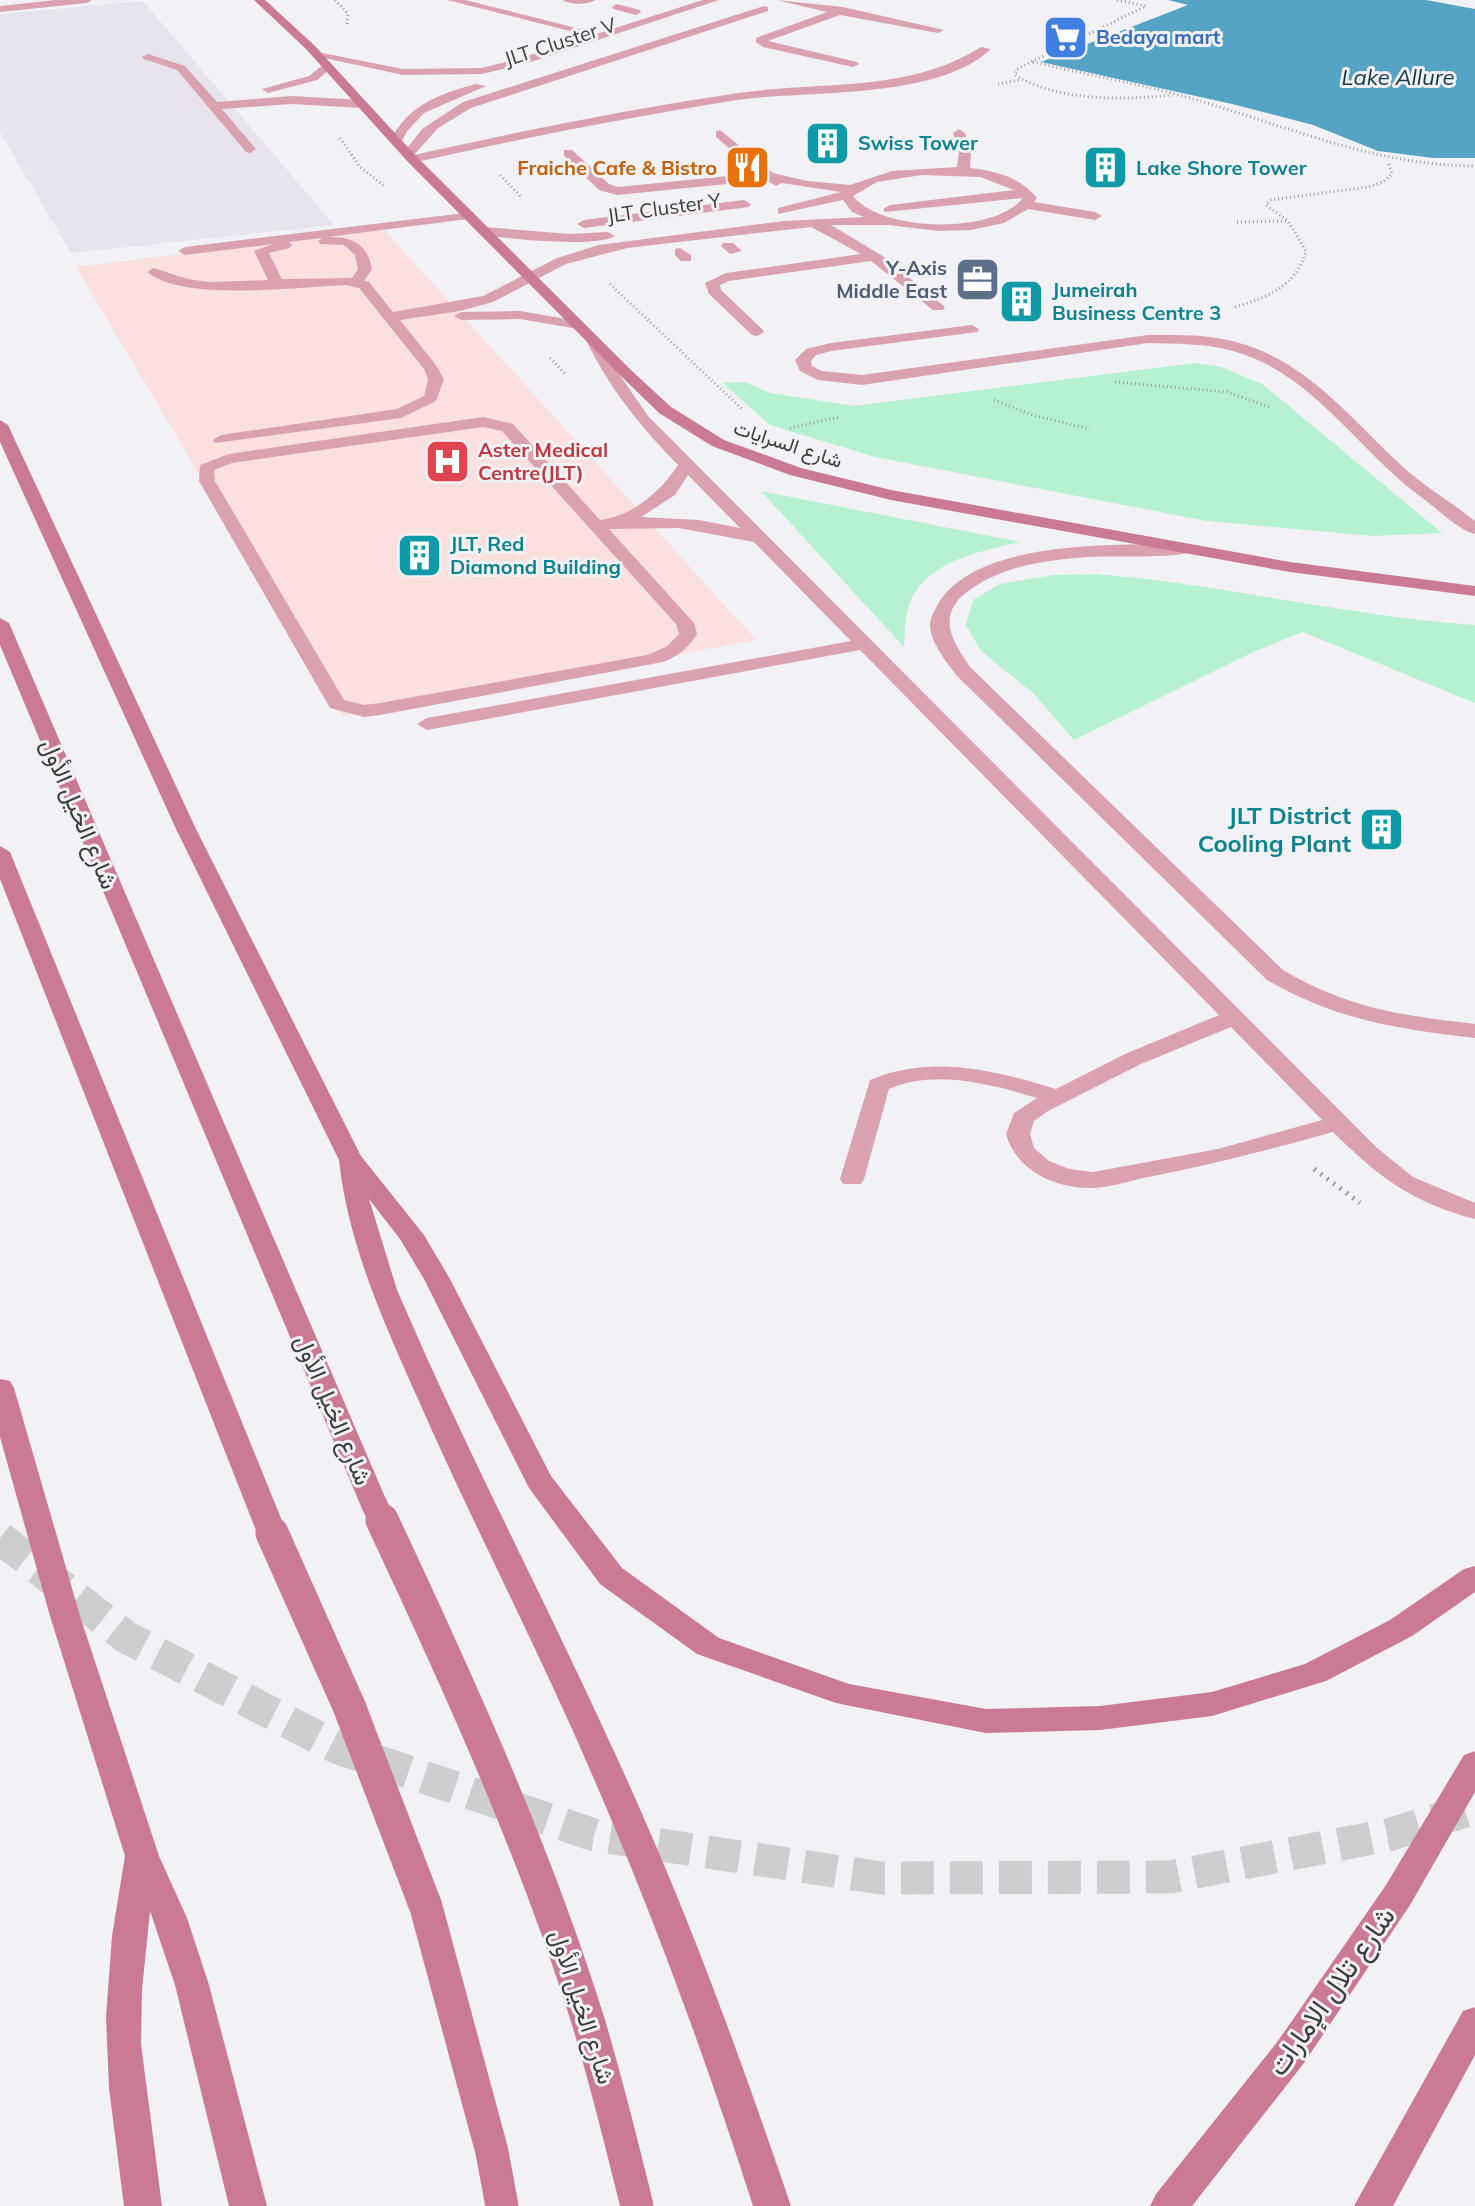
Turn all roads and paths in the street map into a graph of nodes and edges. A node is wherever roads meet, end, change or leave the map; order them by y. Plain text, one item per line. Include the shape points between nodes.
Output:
1 (87, 0) edge
2 (259, 0) edge
3 (452, 0) edge
4 (568, 0) edge
5 (590, 0) edge
6 (672, 0) edge
7 (714, 0) edge
8 (752, 0) edge
9 (781, 0) edge
10 (822, 0) edge
11 (1117, 0) edge
12 (617, 7) dead end
13 (0, 9) edge
14 (764, 9) dead end
15 (843, 10) junction
16 (636, 12) junction
17 (578, 30) junction
18 (938, 30) dead end
19 (985, 49) dead end
20 (318, 56) junction
21 (148, 57) dead end
22 (1033, 62) junction
23 (853, 64) dead end
24 (1177, 94) junction
25 (206, 96) junction
26 (362, 104) junction
27 (214, 106) junction
28 (959, 133) dead end
29 (720, 134) dead end
30 (396, 141) junction
31 (250, 149) dead end
32 (568, 153) dead end
33 (410, 157) junction
34 (1388, 161) junction
35 (1475, 166) edge
36 (963, 171) junction
37 (770, 176) junction
38 (849, 192) junction
39 (1023, 194) junction
40 (744, 204) dead end
41 (790, 210) junction
42 (885, 211) junction
43 (1095, 216) dead end
44 (1288, 221) junction
45 (476, 222) junction
46 (809, 222) junction
47 (1237, 222) dead end
48 (912, 226) junction
49 (790, 238) dead end
50 (185, 251) dead end
51 (872, 257) junction
52 (154, 272) dead end
53 (534, 280) junction
54 (356, 282) junction
55 (277, 284) junction
56 (938, 307) dead end
57 (392, 321) junction
58 (578, 325) junction
59 (972, 329) dead end
60 (757, 332) dead end
61 (593, 340) junction
62 (1207, 341) junction
63 (1049, 353) junction
64 (937, 370) junction
65 (1274, 409) dead end
66 (0, 425) edge
67 (1090, 429) dead end
68 (221, 440) dead end
69 (686, 465) junction
70 (622, 522) junction
71 (598, 525) junction
72 (1475, 529) edge
73 (762, 538) junction
74 (1188, 549) junction
75 (1475, 591) edge
76 (0, 623) edge
77 (865, 644) junction
78 (427, 724) dead end
79 (0, 852) edge
80 (1233, 1018) junction
81 (1475, 1031) edge
82 (1059, 1097) junction
83 (1338, 1123) junction
84 (350, 1158) junction
85 (852, 1179) dead end
86 (1475, 1211) edge
87 (0, 1388) edge
88 (1475, 1577) edge
89 (1475, 1764) edge
90 (142, 1856) junction
91 (1475, 2022) edge
92 (143, 2206) edge
93 (248, 2206) edge
94 (502, 2206) edge
95 (637, 2206) edge
96 (772, 2206) edge
97 (1169, 2206) edge
98 (1373, 2206) edge

1 - 13 lane
2 - 20 main road, شارع السرايات
3 - 17 lane
4 - 5 lane
6 - 16 lane
7 - 20 lane, JLT Cluster V via 482,71 403,72
8 - 30 lane, JLT Cluster V via 449,96 411,117
9 - 15 lane
10 - 15 lane
11 - 22 path via 1146,6
12 - 16 lane
14 - 33 lane via 467,105 419,137
15 - 18 lane
15 - 23 lane via 760,40
16 - 17 lane
17 - 20 lane via 504,54 447,63
19 - 33 lane via 949,71 916,79 738,96
20 - 25 lane via 323,72 299,83
20 - 26 main road, شارع السرايات
21 - 25 lane via 181,68
22 - 24 path
22 - 24 path via 1015,75 1035,85 1093,96 1137,100
24 - 34 path
25 - 27 lane
26 - 27 lane via 292,100
26 - 30 main road, شارع السرايات
27 - 31 lane
28 - 36 lane
29 - 37 lane
30 - 33 main road, شارع السرايات
32 - 37 lane via 604,187 617,191
33 - 45 main road, شارع السرايات
34 - 35 path
34 - 44 path via 1392,174 1368,187 1270,200 1270,210
36 - 38 lane, JLT Cluster Y via 895,174
36 - 39 lane, JLT Cluster Y
37 - 38 lane
37 - 41 lane via 788,193
38 - 41 lane, JLT Cluster Y
38 - 42 lane, JLT Cluster Y via 849,205 862,214
39 - 42 lane
39 - 43 lane
39 - 48 lane, JLT Cluster Y via 1016,214 995,221
40 - 45 lane via 548,226
41 - 45 lane, JLT Cluster Y via 591,237
42 - 46 lane, JLT Cluster Y
42 - 48 lane, JLT Cluster Y
44 - 47 path
44 - 62 path via 1306,251 1302,269 1260,300 1222,312
45 - 50 lane
45 - 53 main road, شارع السرايات
46 - 51 lane
46 - 53 lane, JLT Cluster Y via 604,248 571,257
48 - 51 lane via 869,241
49 - 53 lane via 586,265
51 - 56 lane
51 - 60 lane via 712,283 710,287
52 - 55 lane via 209,286
53 - 57 lane via 479,302
53 - 58 main road, شارع السرايات
54 - 55 lane
54 - 55 lane via 365,269 362,253 338,240 264,249 261,253
54 - 57 lane
57 - 58 lane via 488,315
57 - 68 lane via 431,368 436,379 431,398 378,417
58 - 61 main road, شارع السرايات
59 - 64 lane via 831,347 803,360 805,368 839,380
61 - 69 lane via 642,419
61 - 74 main road, شارع السرايات via 665,410 718,443 796,472 891,495
62 - 63 lane via 1148,339
62 - 72 lane via 1257,351 1285,365 1396,469
63 - 64 lane
63 - 65 path via 1097,377 1227,392
64 - 67 path via 1002,403
66 - 84 main road via 186,829
69 - 70 lane via 669,491
69 - 73 lane
70 - 71 lane
70 - 73 lane via 703,525
71 - 71 lane via 685,623 688,634 682,644 651,660 364,711 337,704 205,475 206,468 229,459 468,423 496,424 507,427
73 - 77 lane
74 - 75 main road, شارع السرايات
74 - 81 lane via 1079,552 983,573 954,592 940,617 944,643 963,671 1275,975 1308,996 1355,1014
76 - 95 main road, شارع الخيل الأول, bridge via 374,1504 456,1676 542,1882 620,2127
77 - 78 lane
77 - 80 lane
79 - 94 main road, bridge via 426,1907
80 - 82 lane via 1133,1059
80 - 83 lane
82 - 83 lane via 1023,1118 1018,1134 1023,1151 1064,1176 1093,1180 1221,1156
82 - 85 lane via 950,1074 893,1076 878,1085
83 - 86 lane via 1395,1179
84 - 88 main road via 397,1215 431,1268 539,1481 611,1576 708,1646 847,1695 986,1721 1100,1718 1212,1704 1315,1673 1401,1628
84 - 96 main road via 384,1290 625,1812 733,2084
87 - 90 main road
89 - 97 main road, شارع تلال الإمارات via 1398,1895 1291,2052
90 - 92 main road via 130,1925 125,2070
90 - 93 main road via 192,1985
91 - 98 main road

